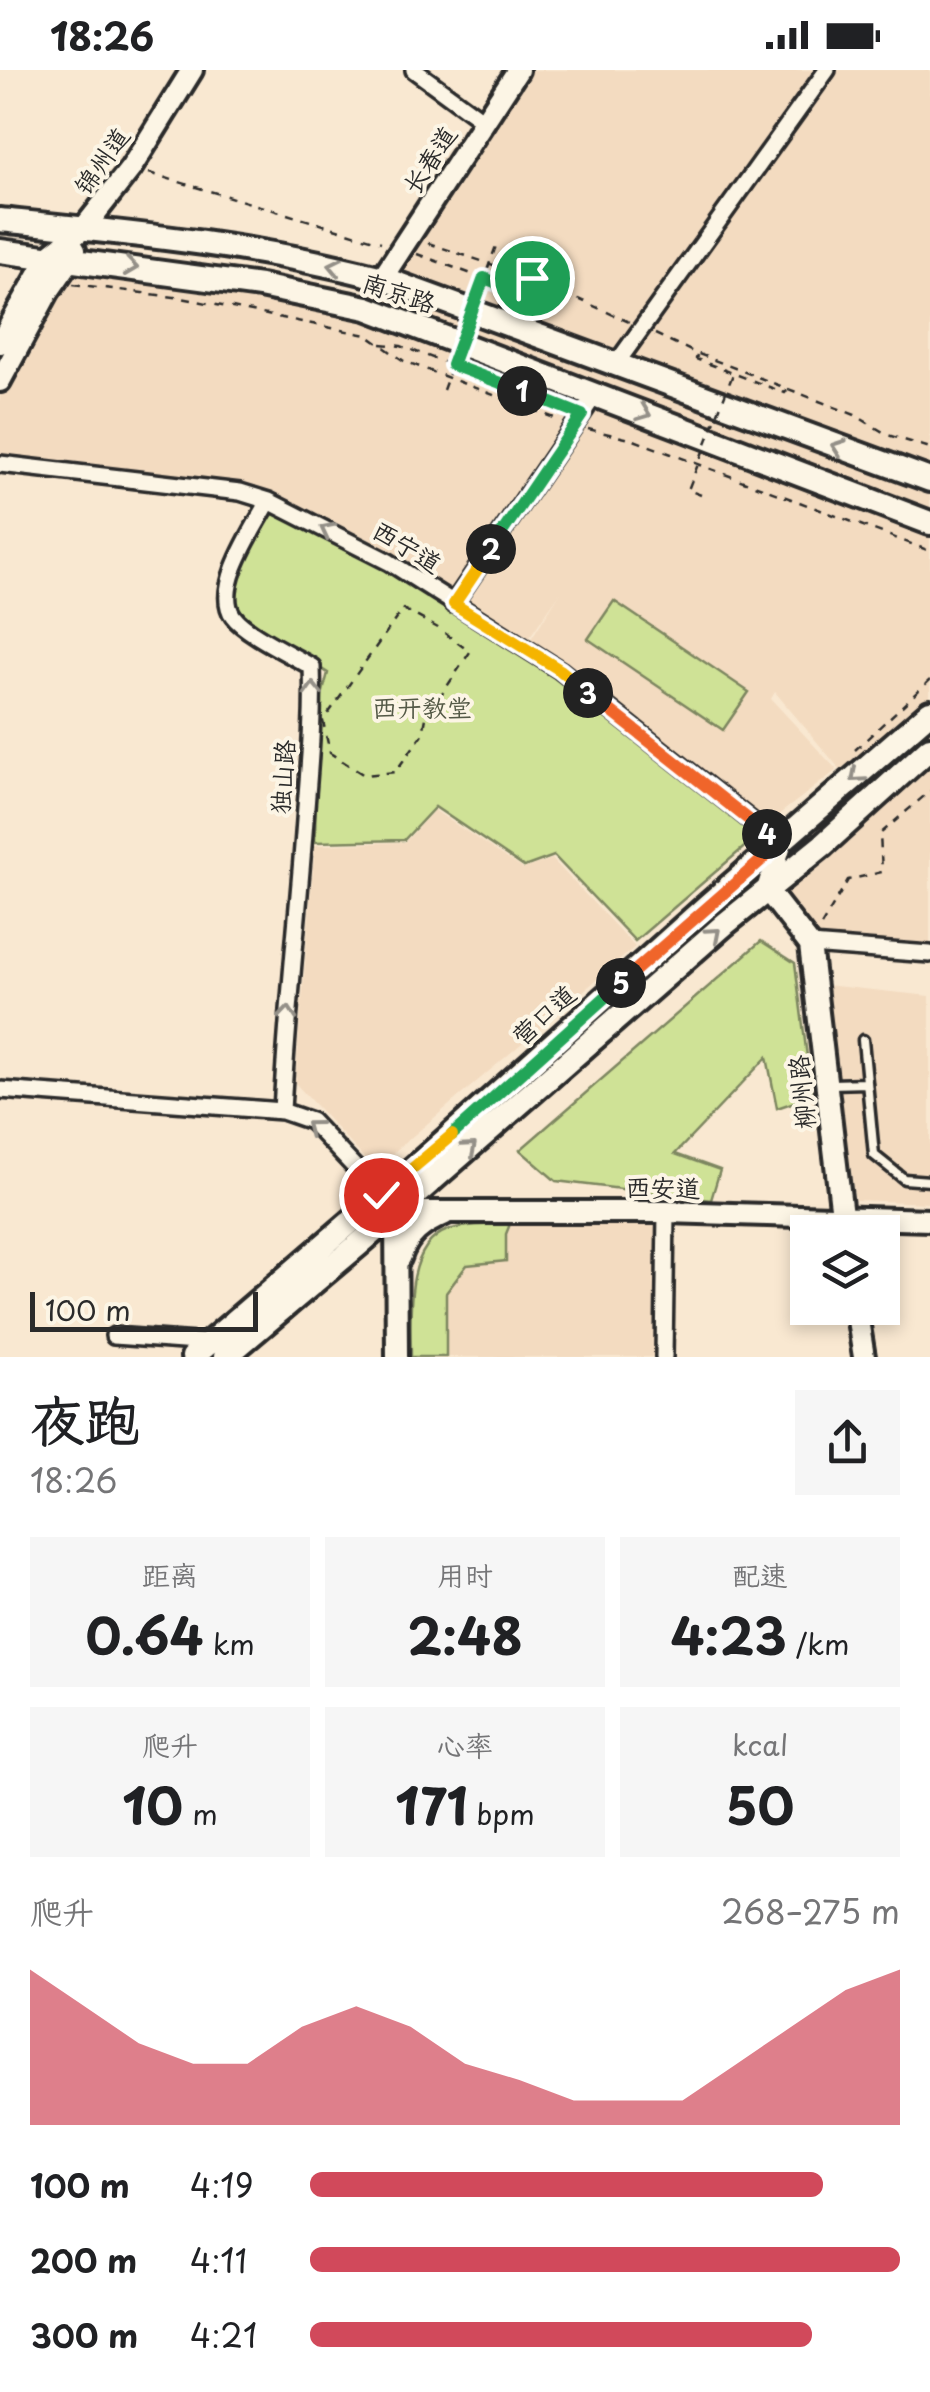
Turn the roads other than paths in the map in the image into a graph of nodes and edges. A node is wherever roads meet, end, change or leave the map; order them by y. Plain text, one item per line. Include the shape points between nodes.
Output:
1 (192, 70) edge
2 (414, 70) edge
3 (518, 70) edge
4 (826, 70) edge
5 (485, 122) junction
6 (0, 220) edge
7 (84, 229) junction
8 (0, 251) edge
9 (60, 258) junction
10 (382, 278) junction
11 (0, 343) edge
12 (616, 364) junction
13 (0, 381) edge
14 (596, 395) junction
15 (0, 464) edge
16 (930, 480) edge
17 (269, 501) junction
18 (930, 524) edge
19 (454, 604) junction
20 (930, 712) edge
21 (930, 748) edge
22 (780, 844) junction
23 (767, 890) junction
24 (810, 945) junction
25 (930, 954) edge
26 (863, 1040) dead end
27 (867, 1083) junction
28 (826, 1085) junction
29 (0, 1090) edge
30 (282, 1110) junction
31 (930, 1180) edge
32 (388, 1209) junction
33 (452, 1212) junction
34 (666, 1212) junction
35 (842, 1215) edge
36 (930, 1220) edge
37 (790, 1221) edge
38 (900, 1222) edge
39 (358, 1245) junction
40 (392, 1270) junction
41 (859, 1325) edge
42 (114, 1336) dead end
43 (209, 1352) edge
44 (386, 1357) edge
45 (397, 1357) edge
46 (664, 1357) edge
47 (864, 1357) edge

1 - 7 street, 锦州道
2 - 5 street
3 - 5 street, 长春道
4 - 12 street
5 - 10 street, 长春道
6 - 7 main road, 南京路
7 - 9 street, 锦州道
10 -> 7 main road, 南京路 via 261,252
8 - 9 main road, 南京路
9 - 11 street
9 - 13 street via 55,282
9 -> 14 main road, 南京路 via 366,308
10 - 12 main road, 南京路
16 -> 12 main road, 南京路
14 -> 18 main road, 南京路
14 - 19 street
15 - 17 street, 西宁道
19 -> 17 street, 西宁道 via 389,562
30 -> 17 street, 独山路 via 312,667 257,636 227,604 230,576
19 - 22 street, 西宁道 via 560,670
20 -> 22 main road, 营口道
21 - 23 main road, 营口道
22 - 23 street
22 - 32 main road, 营口道 via 424,1160
23 - 24 street
32 -> 23 main road, 营口道
24 - 25 street
24 - 28 street, 柳州路
26 - 27 lane
27 - 28 lane
27 - 31 lane via 874,1155 904,1179
28 - 35 street, 柳州路
29 - 30 street
32 -> 30 street via 310,1121
32 - 33 street, 西安道
32 - 39 main road, 营口道
32 - 40 street
32 - 43 main road, 营口道
33 - 34 street, 西安道
33 - 40 street via 416,1229
34 - 37 street, 西安道
34 - 46 street
36 - 38 street, 西安道
39 - 40 street via 374,1245
39 - 43 main road, 营口道 via 246,1339
40 - 44 street
40 - 45 street
41 - 47 street
42 - 43 street

